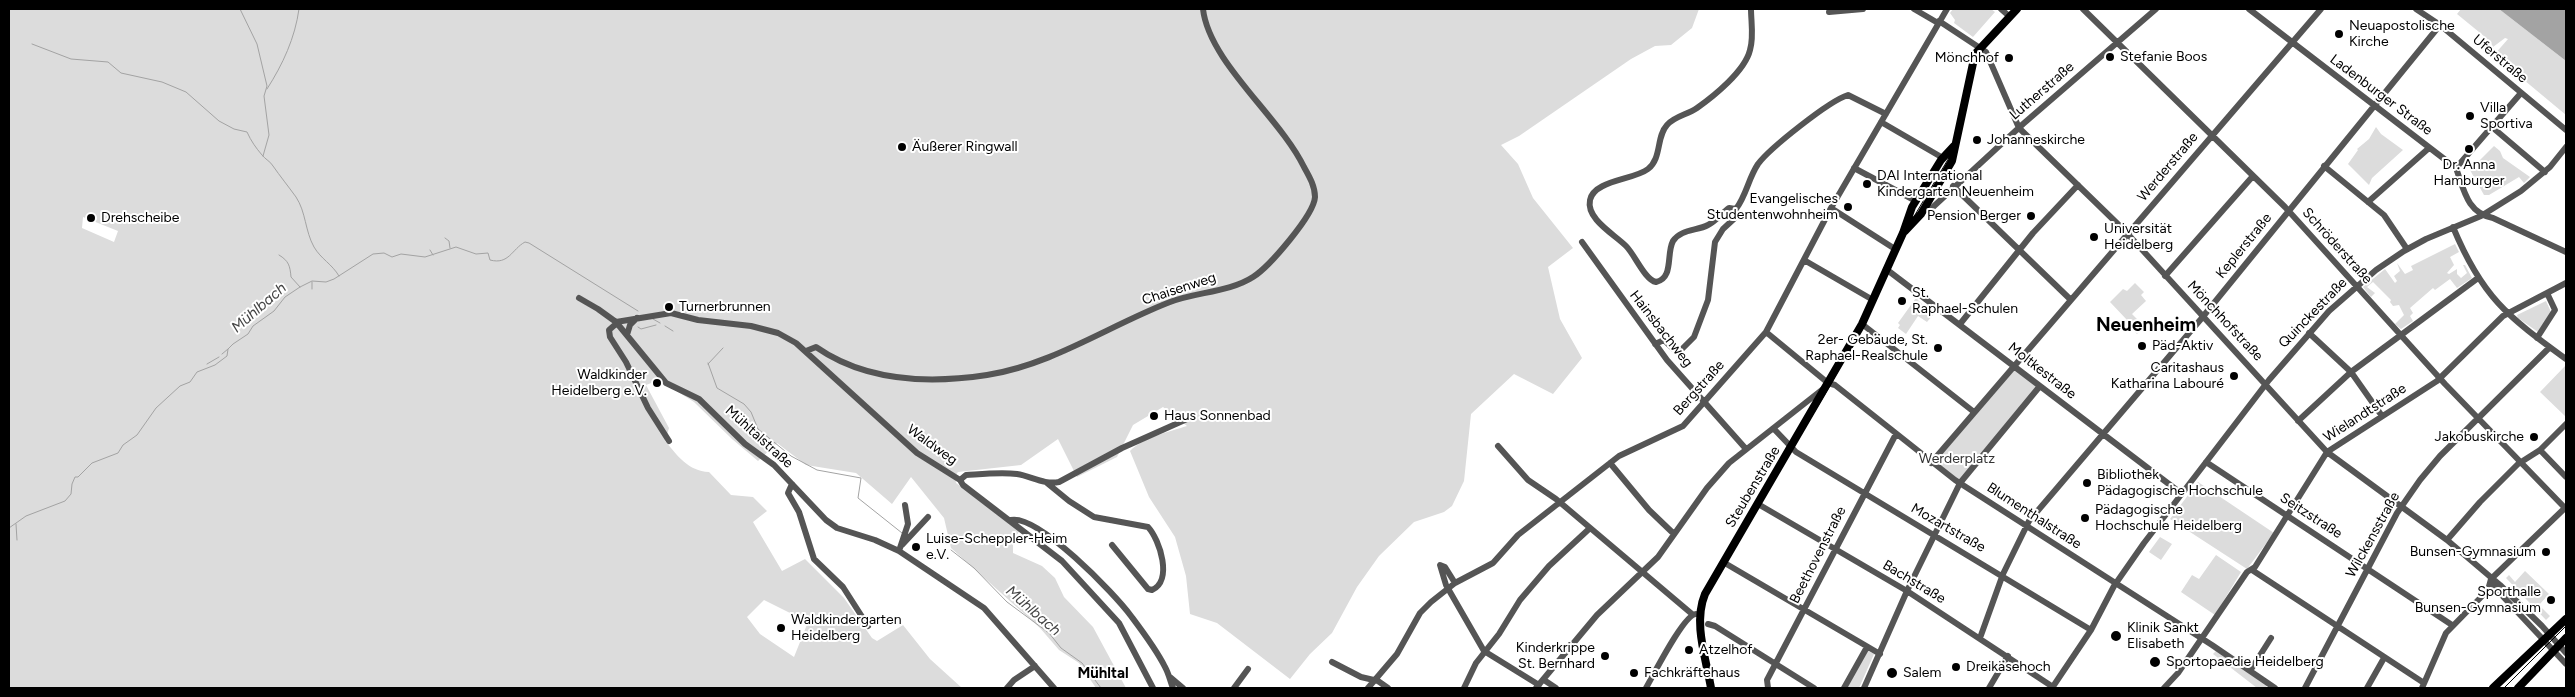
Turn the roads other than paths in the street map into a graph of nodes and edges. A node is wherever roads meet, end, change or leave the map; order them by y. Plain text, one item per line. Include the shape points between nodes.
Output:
1 (1203, 9) edge
2 (1751, 9) edge
3 (1863, 9) edge
4 (1914, 9) edge
5 (1947, 9) edge
6 (2001, 9) edge
7 (2017, 9) edge
8 (2083, 9) edge
9 (2156, 9) edge
10 (2248, 9) edge
11 (2321, 9) edge
12 (2416, 9) edge
13 (1829, 12) dead end
14 (2009, 16) junction
15 (1939, 22) junction
16 (2440, 25) junction
17 (2291, 42) junction
18 (2117, 43) junction
19 (1979, 47) junction
20 (2521, 93) junction
21 (2374, 105) junction
22 (1886, 114) junction
23 (1881, 122) junction
24 (2492, 127) junction
25 (2019, 128) junction
26 (2566, 130) edge
27 (2212, 135) junction
28 (1954, 146) junction
29 (2566, 147) edge
30 (2429, 148) junction
31 (1943, 158) junction
32 (2324, 166) junction
33 (1854, 168) junction
34 (2456, 168) junction
35 (2545, 172) junction
36 (2253, 176) junction
37 (2078, 185) junction
38 (1953, 186) junction
39 (1916, 201) junction
40 (2368, 202) junction
41 (1831, 208) junction
42 (1736, 209) junction
43 (2289, 210) junction
44 (1923, 211) junction
45 (2481, 216) junction
46 (2453, 227) junction
47 (1904, 232) junction
48 (2128, 234) junction
49 (1582, 242) dead end
50 (1895, 248) junction
51 (2407, 249) junction
52 (2020, 250) junction
53 (2566, 252) edge
54 (1804, 260) junction
55 (1886, 268) junction
56 (2165, 276) junction
57 (2478, 278) junction
58 (2566, 283) edge
59 (2356, 286) junction
60 (2547, 293) junction
61 (579, 298) dead end
62 (1873, 300) junction
63 (2070, 300) junction
64 (2204, 314) junction
65 (2506, 314) junction
66 (639, 317) junction
67 (616, 323) junction
68 (1862, 324) junction
69 (1960, 324) junction
70 (1766, 332) junction
71 (2309, 333) junction
72 (2400, 334) junction
73 (626, 336) junction
74 (2537, 338) junction
75 (1655, 344) junction
76 (2549, 348) junction
77 (806, 351) junction
78 (2566, 359) edge
79 (2015, 366) junction
80 (2351, 372) junction
81 (2440, 379) junction
82 (1829, 384) junction
83 (2266, 385) junction
84 (2040, 386) junction
85 (1705, 400) junction
86 (1974, 412) junction
87 (2382, 416) junction
88 (1187, 419) dead end
89 (2479, 419) junction
90 (2298, 421) junction
91 (2566, 424) edge
92 (1774, 429) junction
93 (2104, 432) junction
94 (1896, 434) junction
95 (669, 442) dead end
96 (1498, 446) dead end
97 (1791, 448) junction
98 (1746, 449) junction
99 (2540, 450) junction
100 (2326, 452) junction
101 (1610, 462) junction
102 (1932, 462) junction
103 (2206, 462) junction
104 (2522, 462) junction
105 (2566, 477) edge
106 (960, 480) junction
107 (1047, 483) junction
108 (1960, 483) junction
109 (792, 484) junction
110 (1865, 493) junction
111 (2182, 494) junction
112 (1559, 502) junction
113 (1758, 504) junction
114 (905, 505) dead end
115 (2400, 508) junction
116 (2566, 508) edge
117 (2287, 515) junction
118 (928, 517) dead end
119 (1011, 520) junction
120 (2027, 523) junction
121 (1589, 529) junction
122 (1674, 534) junction
123 (1934, 535) junction
124 (2447, 540) junction
125 (902, 545) junction
126 (1112, 545) dead end
127 (1835, 550) junction
128 (899, 551) junction
129 (1723, 562) junction
130 (2368, 568) junction
131 (2252, 570) junction
132 (1643, 574) junction
133 (2003, 574) junction
134 (2491, 579) junction
135 (2117, 583) junction
136 (1450, 586) junction
137 (1907, 591) junction
138 (1804, 610) junction
139 (1696, 614) junction
140 (2566, 620) edge
141 (1708, 624) dead end
142 (2452, 625) junction
143 (868, 626) dead end
144 (2338, 626) junction
145 (2091, 630) junction
146 (1980, 638) junction
147 (2271, 638) dead end
148 (2548, 638) junction
149 (2566, 638) edge
150 (2202, 639) junction
151 (1867, 647) junction
152 (2557, 648) junction
153 (1484, 651) junction
154 (2566, 653) edge
155 (1880, 654) junction
156 (2008, 656) junction
157 (2384, 658) junction
158 (1332, 662) dead end
159 (1776, 664) junction
160 (2566, 664) edge
161 (1035, 666) junction
162 (1248, 669) dead end
163 (2250, 671) junction
164 (1170, 678) junction
165 (1014, 680) junction
166 (1540, 684) edge
167 (1370, 686) edge
168 (2423, 686) edge
169 (1007, 688) edge
170 (1018, 688) edge
171 (1054, 688) edge
172 (1153, 688) edge
173 (1173, 688) edge
174 (1183, 688) edge
175 (1234, 688) edge
176 (1388, 688) edge
177 (1464, 688) edge
178 (1556, 688) edge
179 (1646, 688) edge
180 (1712, 688) edge
181 (1768, 688) edge
182 (1814, 688) edge
183 (1844, 688) edge
184 (1864, 688) edge
185 (1989, 688) edge
186 (2053, 688) edge
187 (2164, 688) edge
188 (2275, 688) edge
189 (2305, 688) edge
190 (2367, 688) edge
191 (2493, 688) edge
192 (2518, 688) edge

1 - 77 street, Chaisenweg via 1209,31 1219,49 1292,145 1314,187 1312,209 1262,270 1246,281 1173,301 1068,348 993,374 894,378 853,367 831,358 816,347
2 - 42 street via 1751,45 1742,68 1697,108 1668,124 1650,168 1600,187 1592,194 1590,205 1596,219 1632,253 1647,278 1656,282 1665,276 1677,237 1708,225 1728,208
3 - 13 street
4 - 15 street
5 - 15 street, Bergstraße
6 - 14 street
7 - 14 main road
8 - 18 street, Schröderstraße
9 - 18 street, Lutherstraße
10 - 17 street, Ladenburger Straße
11 - 17 street, Werderstraße
12 - 16 street, Uferstraße
14 - 19 main road
15 - 19 street
15 - 22 street, Bergstraße
16 - 20 street, Uferstraße
16 - 21 street, Keplerstraße
17 - 21 street, Ladenburger Straße
17 - 27 street, Werderstraße
18 - 25 street, Lutherstraße
18 - 27 street, Schröderstraße
19 - 25 street, Mönchhofstraße via 1989,56
19 - 28 main road via 1972,61
20 - 24 street
20 - 26 street, Uferstraße
21 - 30 street, Ladenburger Straße
21 - 32 street, Keplerstraße
22 - 23 street, Bergstraße
22 - 42 street via 1848,95 1822,110 1759,162 1746,196
23 - 31 street
23 - 33 street, Bergstraße
24 - 34 street
24 - 35 street
25 - 37 street, Mönchhofstraße
25 - 38 street, Lutherstraße
27 - 36 street, Schröderstraße
27 - 48 street, Werderstraße
28 - 31 main road
28 - 44 main road via 1949,169
29 - 35 street, Quinckestraße
30 - 34 street, Ladenburger Straße
30 - 40 street
31 - 39 main road
32 - 40 street
32 - 43 street, Keplerstraße
33 - 39 street
33 - 41 street, Bergstraße
34 - 45 street via 2466,197
35 - 45 street, Quinckestraße
36 - 43 street, Schröderstraße
36 - 56 street
37 - 48 street, Mönchhofstraße
37 - 52 street
38 - 44 street, Lutherstraße via 1933,207
38 - 52 street
39 - 47 main road
40 - 51 street via 2388,220
41 - 50 street
41 - 54 street, Bergstraße
42 - 75 street via 1736,217 1715,242 1708,300 1694,337 1686,347 1678,350 1664,340
43 - 59 street, Schröderstraße
43 - 64 street, Keplerstraße
44 - 47 main road
45 - 46 street, Quinckestraße
45 - 53 street via 2493,218
46 - 51 street, Quinckestraße
46 - 57 street
47 - 50 main road, Steubenstraße
48 - 56 street, Mönchhofstraße
48 - 63 street, Werderstraße
49 - 75 street, Hainsbachweg
50 - 55 main road, Steubenstraße
51 - 59 street, Quinckestraße
52 - 63 street
52 - 69 street
54 - 62 street
54 - 70 street, Bergstraße
55 - 62 main road, Steubenstraße
55 - 69 street, Moltkestraße
56 - 64 street, Mönchhofstraße
57 - 65 street
57 - 72 street
58 - 60 street, Wielandtstraße
59 - 71 street, Quinckestraße
59 - 72 street, Schröderstraße
60 - 65 street, Wielandtstraße
60 - 74 street via 2555,310
61 - 67 street
62 - 68 main road, Steubenstraße
63 - 79 street, Werderstraße
64 - 83 street, Mönchhofstraße
64 - 93 street, Keplerstraße
65 - 74 street
65 - 81 street, Wielandtstraße
66 - 67 street, Waldweg
66 - 73 street via 630,325
66 - 77 street, Waldweg via 667,312 698,320 743,324 778,333
67 - 73 street, Mühltalstraße
67 - 95 street via 609,330 610,337
68 - 82 main road, Steubenstraße
68 - 86 street
69 - 79 street, Moltkestraße
70 - 82 street, Blumenthalstraße
70 - 85 street, Bergstraße
71 - 80 street
71 - 83 street, Quinckestraße
72 - 80 street
72 - 81 street, Schröderstraße
73 - 109 street, Mühltalstraße via 668,384 697,398 745,444 774,464
74 - 76 street
75 - 85 street, Hainsbachweg
76 - 78 street
76 - 89 street, Wilckensstraße
77 - 106 street, Waldweg via 917,453
79 - 84 street, Moltkestraße
79 - 86 street
80 - 87 street
80 - 90 street
81 - 87 street, Wielandtstraße
81 - 89 street, Schröderstraße
82 - 92 street
82 - 94 street, Blumenthalstraße
82 - 97 main road, Steubenstraße
83 - 90 street, Mönchhofstraße
83 - 103 street, Quinckestraße
84 - 93 street, Moltkestraße
84 - 108 street
85 - 98 street, Hainsbachweg
85 - 101 street, Bergstraße via 1679,429 1640,444
86 - 102 street
87 - 100 street, Wielandtstraße
88 - 107 street via 1122,448 1066,479
89 - 104 street, Schröderstraße
89 - 115 street, Wilckensstraße via 2440,456
90 - 100 street, Mönchhofstraße
91 - 99 street
92 - 97 street, Mozartstraße
92 - 98 street
93 - 111 street, Moltkestraße
93 - 120 street, Keplerstraße
94 - 102 street, Blumenthalstraße
94 - 110 street, Beethovenstraße
96 - 112 street via 1524,476
97 - 110 street, Mozartstraße
97 - 113 main road, Steubenstraße
98 - 122 street via 1707,488
99 - 104 street
99 - 105 street
100 - 115 street, Mönchhofstraße
100 - 117 street, Wielandtstraße
101 - 112 street, Bergstraße
101 - 122 street via 1649,510
102 - 108 street, Blumenthalstraße
103 - 111 street, Quinckestraße
103 - 117 street, Seitzstraße
104 - 116 street, Schröderstraße
104 - 124 street via 2480,502
106 - 107 street via 966,475 1005,474 1023,475
106 - 119 street, Waldweg
107 - 126 street via 1094,517 1148,527 1162,554 1158,586 1148,589
108 - 120 street, Blumenthalstraße
108 - 123 street
109 - 128 street, Mühltalstraße via 817,513 837,528
109 - 143 street via 788,493 799,512 812,554 818,564 843,586
110 - 123 street, Mozartstraße
110 - 127 street, Beethovenstraße
111 - 135 street, Quinckestraße
112 - 121 street
112 - 136 street, Bergstraße via 1518,535 1493,563
113 - 127 street, Bachstraße
113 - 129 main road, Steubenstraße
114 - 125 street via 908,521
115 - 124 street, Mönchhofstraße
115 - 130 street, Wilckensstraße
116 - 134 street
117 - 130 street, Seitzstraße
117 - 131 street, Wielandtstraße
118 - 125 street
119 - 164 street via 1022,520 1040,531 1083,564 1129,613
119 - 172 street, Waldweg via 1062,561 1114,617
120 - 133 street, Keplerstraße
120 - 135 street, Blumenthalstraße
121 - 132 street
121 - 153 street via 1549,566
122 - 132 street
123 - 133 street, Mozartstraße
123 - 137 street
124 - 134 street, Mönchhofstraße
125 - 128 street
127 - 137 street, Bachstraße
127 - 138 street, Beethovenstraße
128 - 161 street, Mühltalstraße via 984,608
129 - 138 street
129 - 139 main road, Steubenstraße
130 - 142 street, Seitzstraße
130 - 144 street, Wilckensstraße
131 - 144 street
131 - 150 street, Wielandtstraße via 2247,572
132 - 139 street
132 - 166 street via 1597,615
133 - 145 street, Mozartstraße
133 - 146 street, Keplerstraße
134 - 142 street via 2488,590
134 - 148 street, Mönchhofstraße via 2496,589
135 - 145 street, Quinckestraße
135 - 150 street, Blumenthalstraße
136 - 153 street via 1444,565 1440,565 1451,594
136 - 167 street, Bergstraße via 1420,613 1406,642
137 - 146 street, Bachstraße
137 - 155 street
138 - 151 street
138 - 159 street, Beethovenstraße
139 - 179 street via 1678,633
139 - 180 main road
140 - 148 main road
141 - 159 street
142 - 168 street
144 - 157 street
144 - 189 street, Wilckensstraße
145 - 186 street, Quinckestraße
146 - 156 street, Bachstraße
147 - 163 street
148 - 152 street, Mönchhofstraße
148 - 191 main road
149 - 152 main road
150 - 163 street, Blumenthalstraße
150 - 187 street, Wielandtstraße
151 - 155 street
151 - 183 street
152 - 154 street
152 - 160 street
152 - 192 main road
153 - 166 street
153 - 177 street
155 - 184 street
156 - 185 street
156 - 186 street, Bachstraße
157 - 168 street
157 - 190 street
158 - 176 street
159 - 181 street, Beethovenstraße via 1767,680
159 - 182 street
161 - 165 street
161 - 171 street, Mühltalstraße
162 - 175 street
163 - 188 street, Blumenthalstraße
164 - 173 street
164 - 174 street
165 - 169 street
165 - 170 street
166 - 178 street

